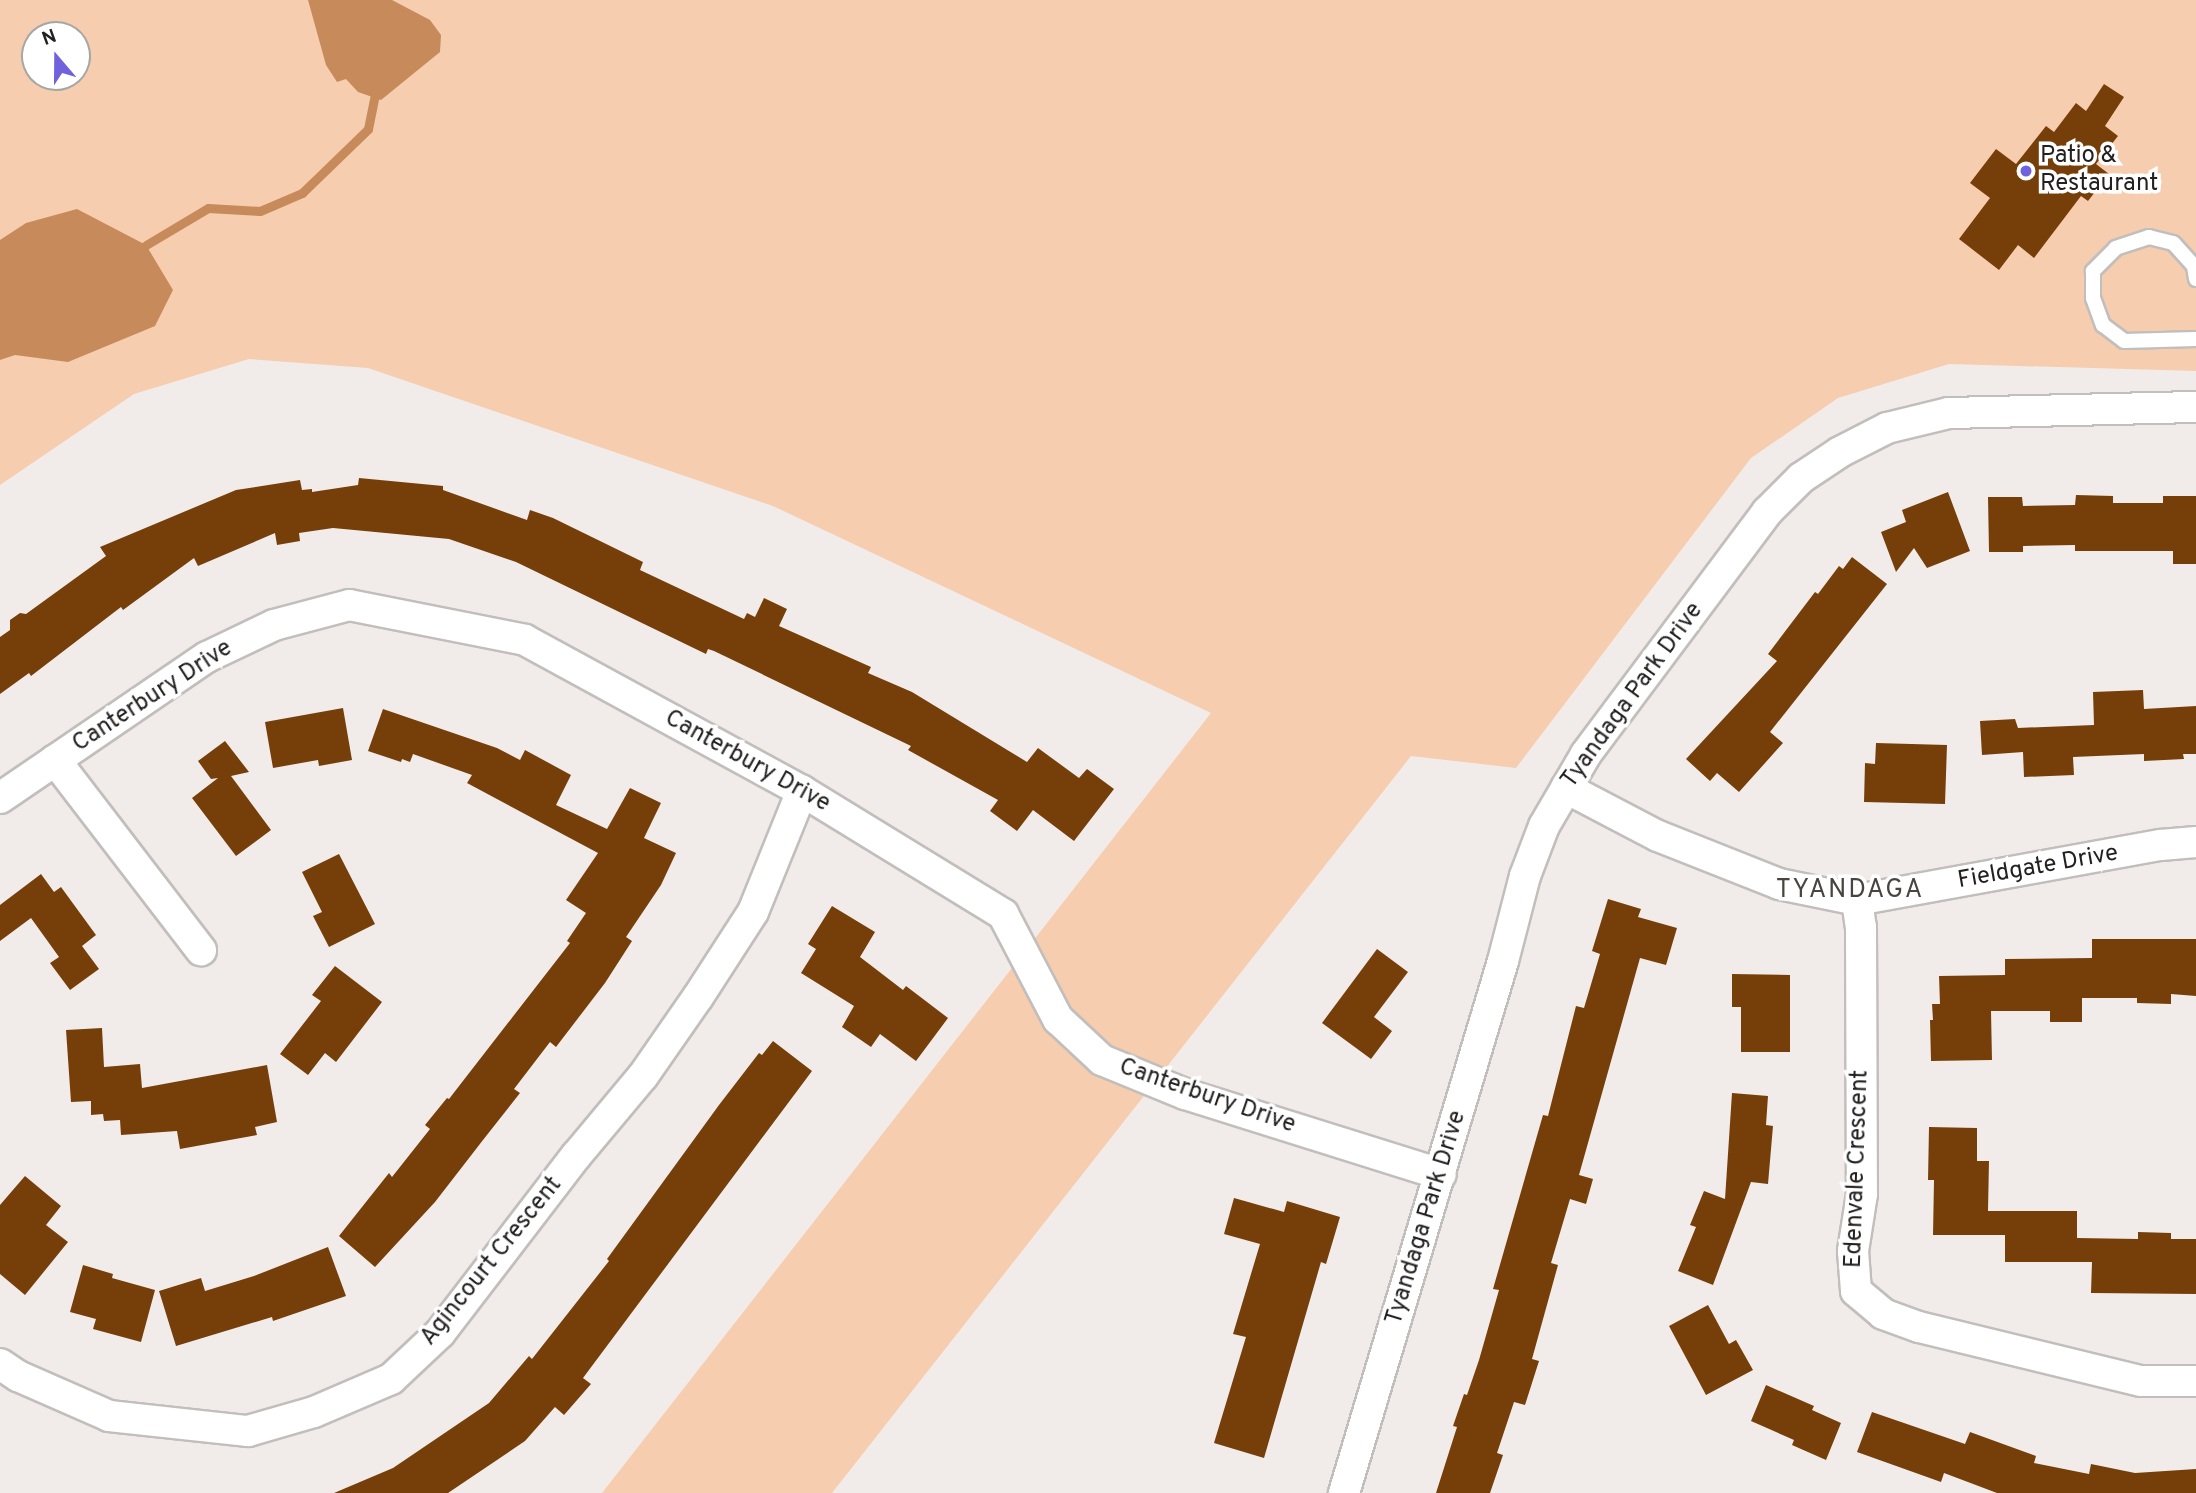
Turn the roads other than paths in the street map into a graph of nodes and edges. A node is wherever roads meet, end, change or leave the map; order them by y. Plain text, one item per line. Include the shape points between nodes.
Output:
1 (2196, 279) edge
2 (2196, 339) edge
3 (2196, 407) edge
4 (55, 760) junction
5 (1566, 788) junction
6 (802, 791) junction
7 (0, 798) edge
8 (2196, 842) edge
9 (1857, 900) junction
10 (201, 950) dead end
11 (1441, 1174) junction
12 (0, 1364) edge
13 (2196, 1381) edge
14 (1345, 1493) edge

1 - 2 lane via 2194,266 2173,243 2149,237 2116,248 2093,271 2093,298 2103,324 2124,341
3 - 5 street, Tyandaga Park Drive via 1949,413 1887,428 1840,452 1801,478 1767,512 1586,754
4 - 6 street, Canterbury Drive via 206,657 274,625 349,605 526,640
4 - 7 street, Canterbury Drive
4 - 10 street
5 - 9 street, Fieldgate Drive via 1658,835 1779,884
5 - 11 street, Tyandaga Park Drive via 1544,826 1525,876
6 - 11 street, Canterbury Drive via 1003,914 1058,1018 1102,1060 1185,1094
6 - 12 street, Agincourt Crescent via 753,912 643,1076 440,1333 391,1379 314,1412 248,1431 109,1416
8 - 9 street, Fieldgate Drive
9 - 13 street, Edenvale Crescent via 1861,927 1862,1194 1853,1251 1856,1291 1884,1314 1919,1326 2141,1381
11 - 14 street, Tyandaga Park Drive

